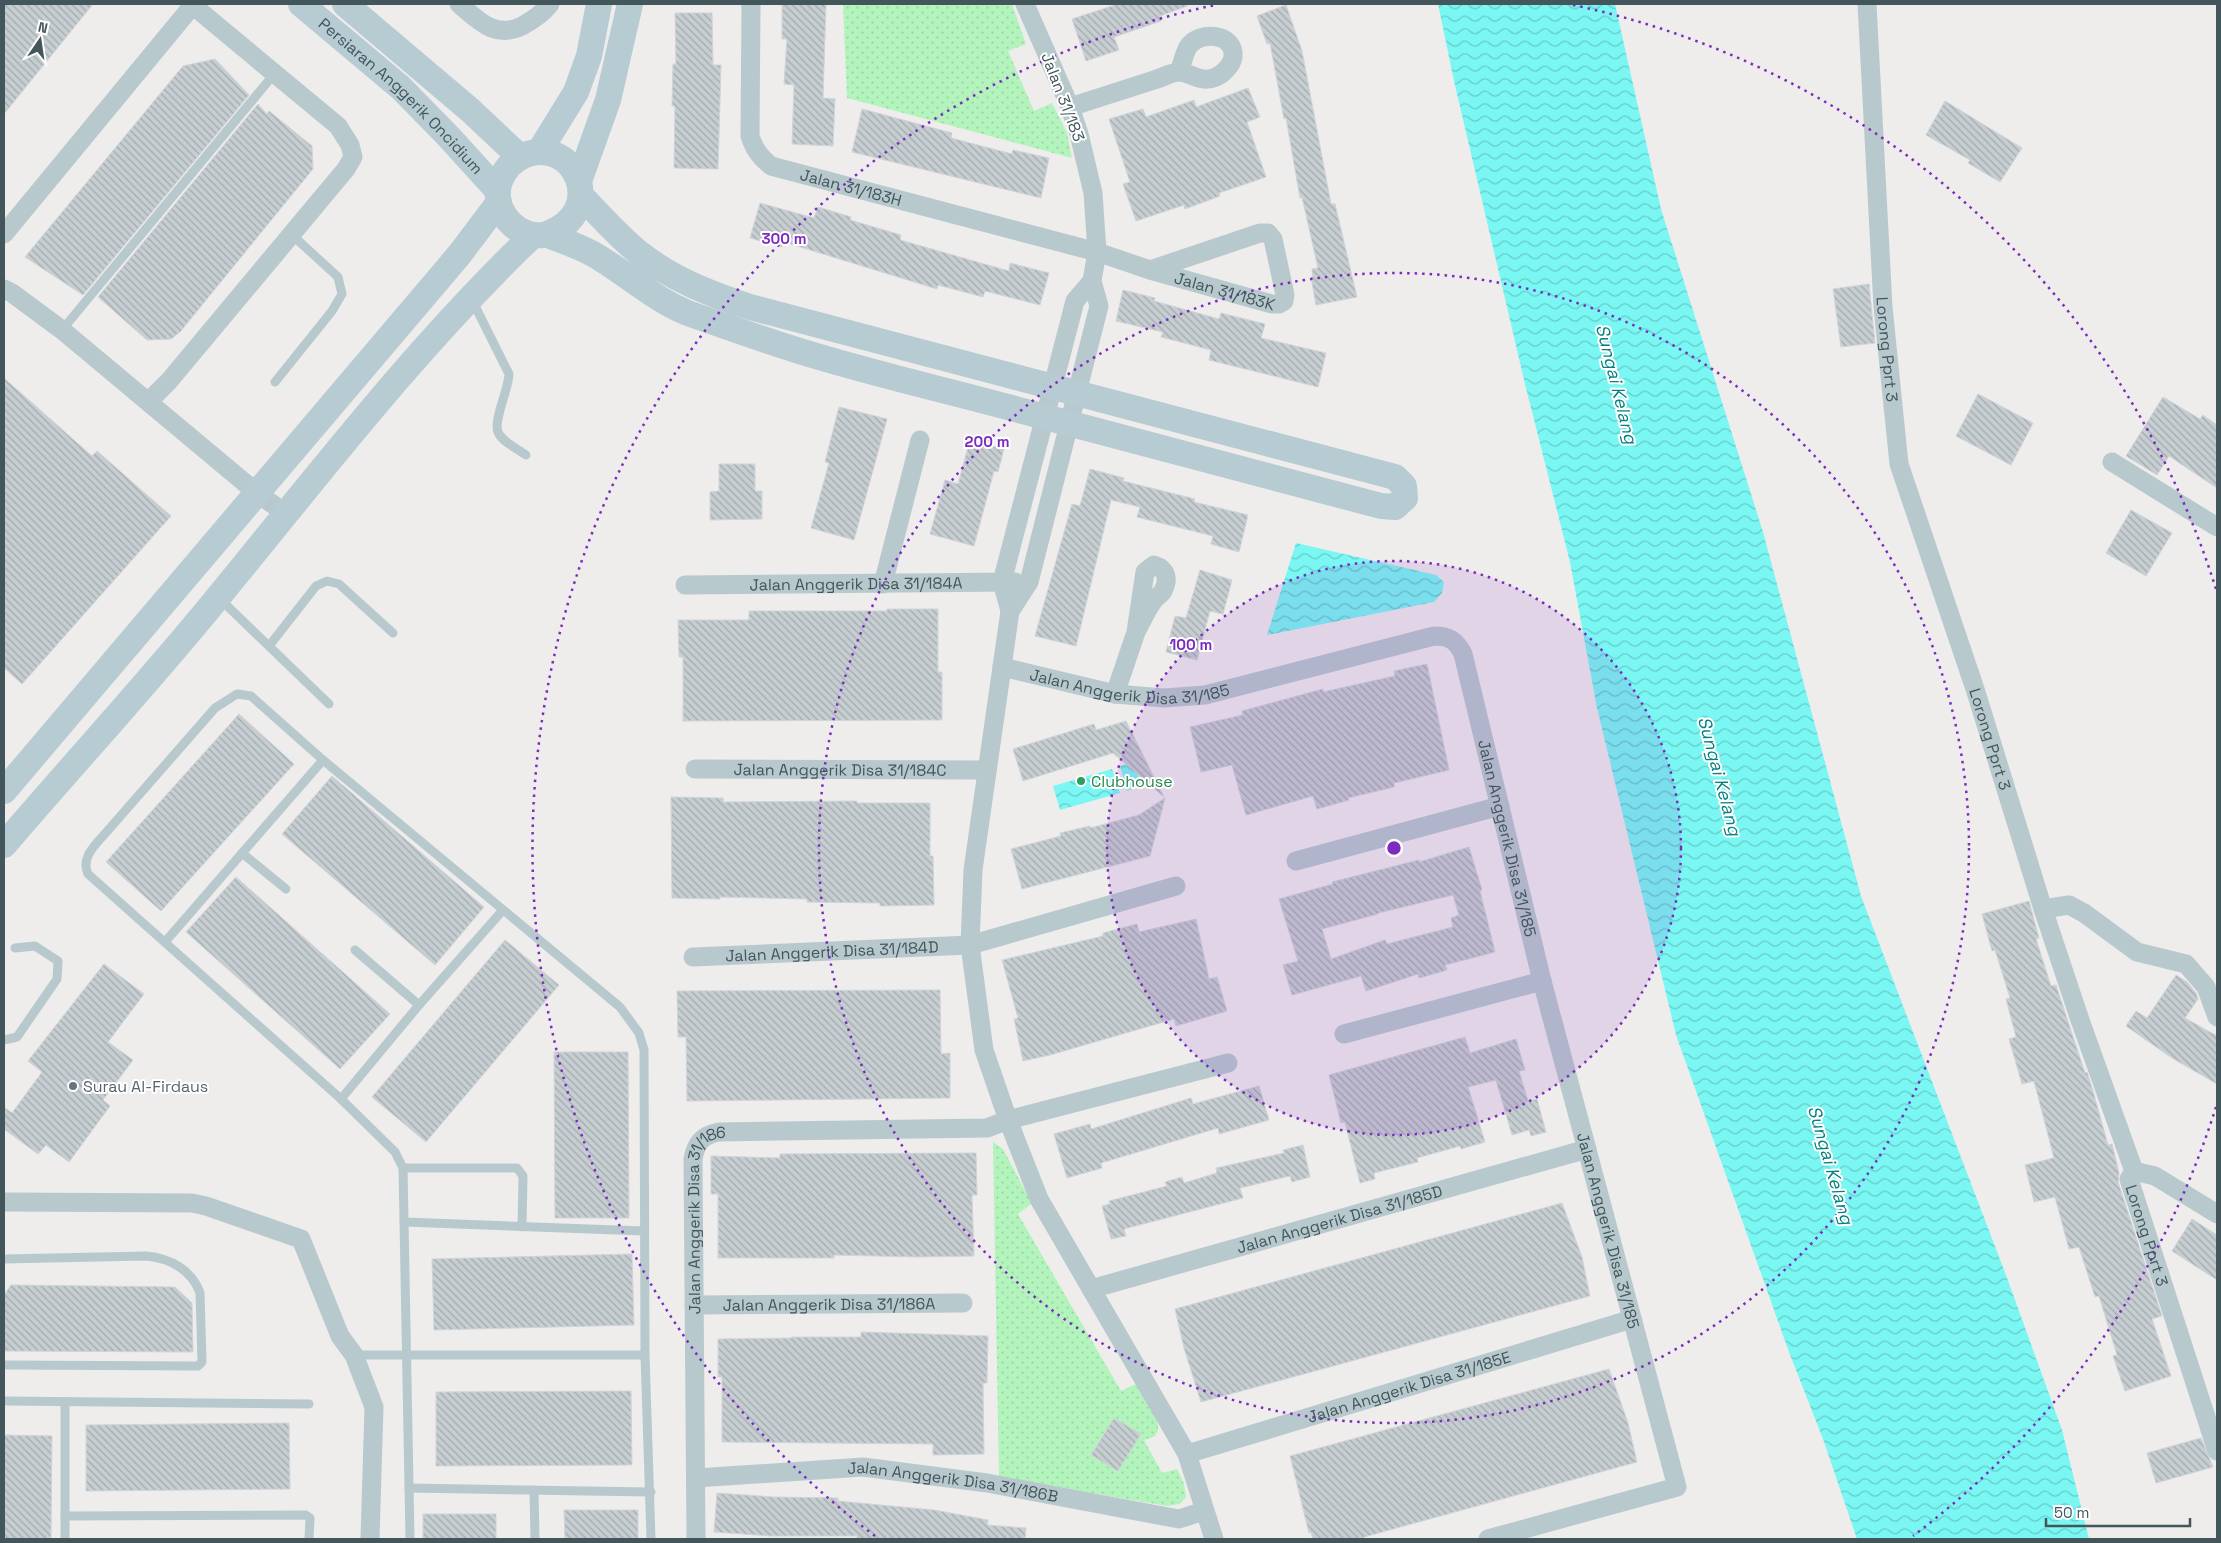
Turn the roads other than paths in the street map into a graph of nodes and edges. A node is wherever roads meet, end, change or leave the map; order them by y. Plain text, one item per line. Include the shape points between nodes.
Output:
1 (192, 4) edge
2 (301, 4) edge
3 (345, 4) edge
4 (459, 4) edge
5 (550, 4) edge
6 (600, 4) edge
7 (630, 4) edge
8 (751, 4) edge
9 (1025, 4) edge
10 (1867, 4) edge
11 (1179, 72) dead end
12 (275, 73) junction
13 (1070, 107) junction
14 (529, 155) junction
15 (580, 188) junction
16 (498, 197) junction
17 (4, 234) edge
18 (291, 234) junction
19 (540, 234) junction
20 (1097, 252) junction
21 (1150, 270) junction
22 (1092, 281) junction
23 (4, 289) edge
24 (471, 298) junction
25 (1068, 327) junction
26 (62, 330) junction
27 (1092, 333) junction
28 (274, 382) dead end
29 (1065, 390) junction
30 (149, 402) junction
31 (1057, 420) junction
32 (920, 440) dead end
33 (526, 455) dead end
34 (2112, 462) dead end
35 (258, 493) junction
36 (285, 513) junction
37 (2217, 527) edge
38 (1002, 582) junction
39 (1029, 582) junction
40 (883, 584) junction
41 (685, 585) dead end
42 (218, 597) junction
43 (1010, 611) junction
44 (1136, 632) dead end
45 (393, 633) dead end
46 (269, 646) junction
47 (1002, 667) junction
48 (1115, 694) junction
49 (329, 704) dead end
50 (323, 760) junction
51 (695, 769) dead end
52 (986, 770) junction
53 (4, 791) edge
54 (1500, 806) junction
55 (4, 845) edge
56 (242, 853) junction
57 (1296, 861) dead end
58 (1176, 886) dead end
59 (286, 890) dead end
60 (2043, 909) junction
61 (503, 910) junction
62 (165, 942) junction
63 (970, 945) junction
64 (15, 948) dead end
65 (356, 950) dead end
66 (693, 957) dead end
67 (1542, 981) junction
68 (419, 1005) junction
69 (2217, 1017) edge
70 (1344, 1034) dead end
71 (4, 1040) edge
72 (1228, 1063) dead end
73 (341, 1100) junction
74 (1008, 1120) junction
75 (1587, 1149) junction
76 (403, 1168) junction
77 (2134, 1171) junction
78 (4, 1202) edge
79 (2217, 1214) edge
80 (404, 1222) junction
81 (522, 1227) junction
82 (644, 1231) junction
83 (4, 1259) edge
84 (1091, 1289) junction
85 (964, 1303) dead end
86 (694, 1304) junction
87 (1632, 1319) junction
88 (354, 1355) junction
89 (407, 1355) junction
90 (645, 1355) junction
91 (4, 1365) edge
92 (4, 1402) edge
93 (65, 1402) junction
94 (309, 1404) dead end
95 (2217, 1451) edge
96 (1187, 1454) junction
97 (696, 1478) junction
98 (409, 1488) junction
99 (534, 1490) junction
100 (651, 1492) junction
101 (1204, 1511) junction
102 (65, 1516) junction
103 (65, 1539) edge
104 (309, 1539) edge
105 (370, 1539) edge
106 (410, 1539) edge
107 (535, 1539) edge
108 (651, 1539) edge
109 (696, 1539) edge
110 (1214, 1539) edge
111 (1488, 1539) edge

1 - 12 street
1 - 17 street
2 - 16 main road, Persiaran Anggerik Oncidium via 401,88 448,136
3 - 14 main road, Persiaran Anggerik Oncidium via 470,110
4 - 5 street via 489,27 502,32 530,21
6 - 14 main road via 589,56 576,92
7 - 15 main road via 608,100
8 - 20 street, Jalan 31/183H via 750,136 753,147 771,166
9 - 13 street, Jalan 31/183
10 - 60 street, Lorong Pprt 3 via 1883,307 1899,464 1975,689
11 - 13 street
12 - 18 street via 338,126 350,145 353,157
12 - 26 lane
13 - 20 street, Jalan 31/183 via 1093,192
14 - 15 main road via 556,156 564,160 576,173
14 - 16 main road via 504,172
15 - 19 main road via 578,209 571,221 560,230
15 - 29 main road via 639,253 663,270 709,293 750,307
16 - 19 main road via 508,220 515,227
16 - 35 main road via 459,255
18 - 28 lane via 338,277 342,294
18 - 30 street
19 - 24 main road via 494,272
19 - 31 main road via 592,253 675,309 794,349
20 - 21 street, Jalan 31/183K
20 - 22 street, Jalan 31/183
21 - 21 street, Jalan 31/183K via 1268,233 1273,239 1284,301 1272,304
22 - 25 street via 1075,301
22 - 27 street via 1098,306
23 - 26 street
24 - 33 lane via 510,374 497,424 498,432
24 - 36 main road
25 - 27 street
25 - 29 street
26 - 30 street
27 - 29 street
29 - 31 street
29 - 31 main road via 1395,477 1404,486 1405,498 1395,507 1381,506
30 - 35 street
31 - 38 street
31 - 39 street
32 - 40 street
34 - 37 street
35 - 36 street
35 - 53 main road
36 - 42 main road
38 - 39 street, Jalan Anggerik Disa 31/184A
38 - 40 street, Jalan Anggerik Disa 31/184A
38 - 43 street
39 - 43 street
40 - 41 street, Jalan Anggerik Disa 31/184A
42 - 46 lane
42 - 55 main road
43 - 47 street
44 - 48 street
45 - 46 lane via 339,584 327,581 316,586
46 - 49 lane
47 - 48 street, Jalan Anggerik Disa 31/185
47 - 52 street
48 - 54 street, Jalan Anggerik Disa 31/185 via 1164,698 1205,695 1443,636 1459,645 1463,654
50 - 56 lane
50 - 61 lane
50 - 62 lane via 251,696 237,694 215,708 89,852 85,868 88,874
51 - 52 street, Jalan Anggerik Disa 31/184C
52 - 63 street via 973,870
54 - 57 street
54 - 67 street, Jalan Anggerik Disa 31/185
56 - 59 lane
56 - 62 lane
58 - 63 street, Jalan Anggerik Disa 31/184D
60 - 69 street via 2069,905 2137,952 2186,964 2206,987
60 - 77 street, Lorong Pprt 3
61 - 68 lane
61 - 82 lane via 620,1007 639,1032 644,1050
62 - 73 lane
63 - 66 street, Jalan Anggerik Disa 31/184D
63 - 74 street via 984,1050
64 - 71 lane via 35,946 58,961 57,979 17,1037
65 - 68 lane
67 - 70 street
67 - 75 street, Jalan Anggerik Disa 31/185
68 - 73 lane
72 - 74 street, Jalan Anggerik Disa 31/186
73 - 76 lane via 395,1152
74 - 84 street via 1039,1199
74 - 86 street, Jalan Anggerik Disa 31/186 via 988,1128 719,1132 700,1139 693,1158
75 - 84 street, Jalan Anggerik Disa 31/185D
75 - 87 street, Jalan Anggerik Disa 31/185
76 - 80 lane
76 - 81 lane via 517,1168 523,1176
77 - 79 street via 2155,1176
77 - 95 street, Lorong Pprt 3 via 2130,1179
78 - 88 street via 192,1203 301,1239 340,1336
80 - 81 lane
80 - 89 lane
81 - 82 lane
82 - 90 lane
83 - 91 lane via 146,1256 173,1263 197,1284 200,1293 202,1362 198,1366
84 - 96 street
85 - 86 street, Jalan Anggerik Disa 31/186A
86 - 97 street, Jalan Anggerik Disa 31/186
87 - 96 street, Jalan Anggerik Disa 31/185E
87 - 111 street, Jalan Anggerik Disa 31/185 via 1677,1487
88 - 89 lane
88 - 105 street via 374,1407
89 - 90 lane
89 - 98 lane
90 - 100 lane
92 - 93 lane
93 - 94 lane
93 - 102 lane
96 - 101 street
97 - 101 street, Jalan Anggerik Disa 31/186B via 863,1468 988,1483 1179,1518
97 - 109 street, Jalan Anggerik Disa 31/186
98 - 99 lane
98 - 106 lane
99 - 100 lane
99 - 107 lane
100 - 108 lane
101 - 110 street
102 - 103 lane
102 - 104 lane via 306,1515 310,1518

